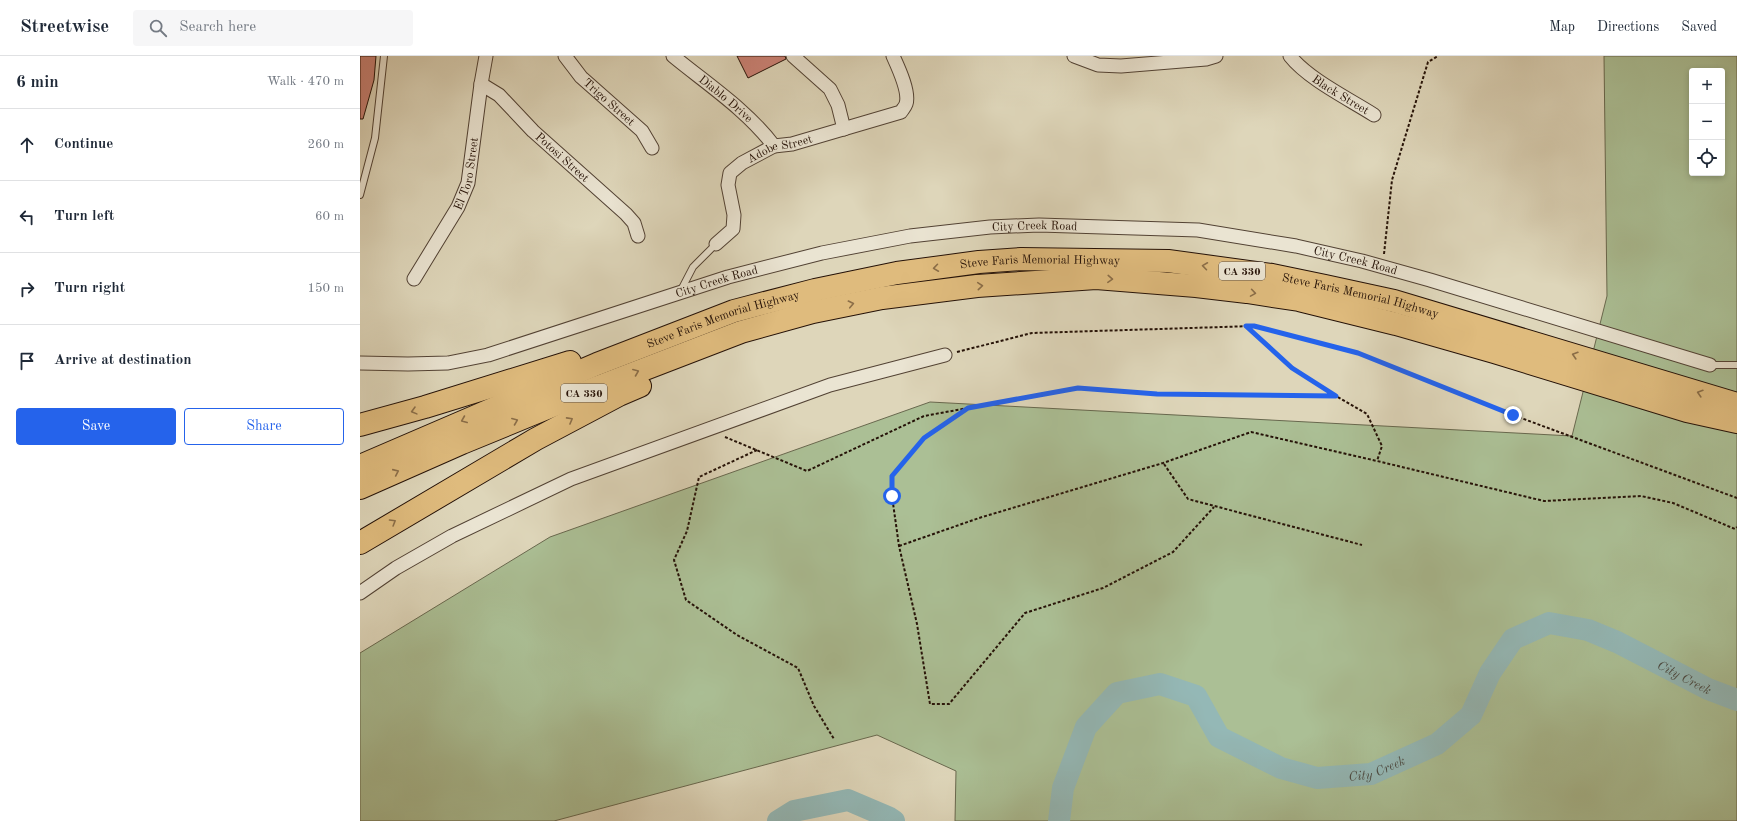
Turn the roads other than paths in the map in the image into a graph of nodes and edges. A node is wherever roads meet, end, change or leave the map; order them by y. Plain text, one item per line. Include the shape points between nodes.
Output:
1 (384, 56) edge
2 (486, 56) edge
3 (565, 56) edge
4 (672, 56) edge
5 (793, 56) edge
6 (892, 56) edge
7 (1074, 56) edge
8 (1290, 56) edge
9 (1210, 57) edge
10 (1136, 60) edge
11 (480, 84) junction
12 (1374, 115) dead end
13 (844, 129) junction
14 (774, 146) junction
15 (652, 148) dead end
16 (360, 195) edge
17 (638, 236) dead end
18 (716, 244) joint
19 (414, 279) dead end
20 (680, 293) junction
21 (734, 311) junction
22 (813, 312) junction
23 (945, 355) road end
24 (360, 363) edge
25 (1710, 365) joint
26 (1737, 365) edge
27 (1737, 404) edge
28 (1737, 422) edge
29 (360, 425) edge
30 (360, 466) edge
31 (360, 488) edge
32 (360, 542) edge
33 (360, 592) edge

1 - 16 lane via 375,138
2 - 11 street, El Toro Street
3 - 15 street, Trigo Street via 580,77 642,131
4 - 14 street, Diablo Drive via 744,114
5 - 13 street via 830,89 838,105
6 - 13 street, Adobe Street via 898,66 906,93 906,105 901,112
7 - 10 street via 1098,65
8 - 12 street, Black Street via 1296,64 1322,83
9 - 10 street
11 - 17 street, Potosi Street via 499,95 533,131 626,214 634,223
11 - 19 street, El Toro Street via 468,183 458,207
13 - 14 street, Adobe Street via 792,144
14 - 18 street, Adobe Street via 742,163 730,173 728,185 734,215 733,230
18 - 20 lane via 693,267
20 - 24 street, City Creek Road via 488,355 448,363
20 - 25 street, City Creek Road via 728,277 822,253 910,236 1039,225 1198,230 1296,246 1383,267
27 -> 21 highway, Steve Faris Memorial Highway / CA 330 via 1394,301 1272,275 1168,260 1021,259 979,262 897,273
21 -> 29 highway
21 -> 30 highway, Steve Faris Memorial Highway / CA 330 via 597,364
22 -> 28 highway, Steve Faris Memorial Highway / CA 330 via 882,298 977,286 1096,278 1189,285 1299,300 1396,324 1687,411
31 -> 22 highway, Steve Faris Memorial Highway / CA 330 via 462,443 698,347
32 -> 22 highway via 491,464 619,394
23 - 33 street via 830,385 571,479 452,536
25 - 26 lane

